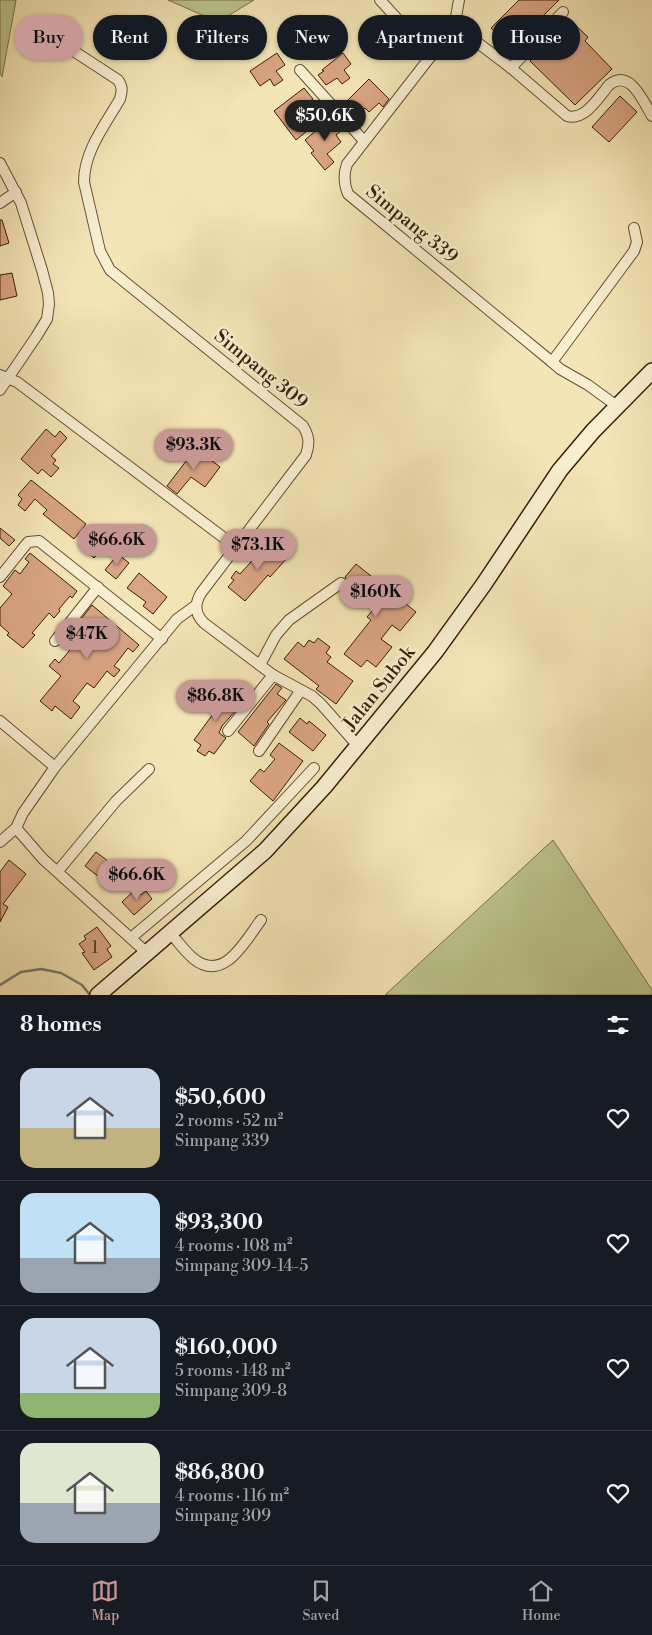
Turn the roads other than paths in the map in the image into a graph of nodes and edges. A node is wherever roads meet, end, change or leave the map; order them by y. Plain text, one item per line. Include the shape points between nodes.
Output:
1 (380, 0) edge
2 (459, 0) edge
3 (563, 12) dead end
4 (394, 15) edge
5 (456, 15) edge
6 (482, 46) edge
7 (83, 57) edge
8 (428, 60) edge
9 (511, 68) junction
10 (300, 70) dead end
11 (652, 116) edge
12 (364, 141) junction
13 (0, 164) edge
14 (16, 192) junction
15 (0, 203) edge
16 (634, 228) dead end
17 (552, 362) junction
18 (652, 371) edge
19 (4, 377) edge
20 (0, 390) edge
21 (617, 406) junction
22 (236, 547) junction
23 (0, 577) edge
24 (341, 583) dead end
25 (98, 587) junction
26 (195, 606) junction
27 (162, 638) junction
28 (55, 641) dead end
29 (260, 665) junction
30 (273, 675) junction
31 (301, 690) junction
32 (0, 721) edge
33 (228, 731) dead end
34 (358, 746) junction
35 (259, 751) dead end
36 (55, 767) junction
37 (314, 768) dead end
38 (149, 769) dead end
39 (16, 828) junction
40 (0, 842) edge
41 (58, 871) junction
42 (261, 920) dead end
43 (170, 932) junction
44 (132, 938) junction
45 (146, 952) junction
46 (111, 989) edge
47 (98, 995) edge

1 - 4 street
2 - 5 street
3 - 9 street
6 - 9 street
7 - 22 street, Simpang 309 via 122,85 120,99 90,151 84,172 104,261 110,270 303,426 308,435 310,445 306,455
8 - 12 street, Simpang 339
9 - 11 street via 572,118 585,112 609,85 618,80 628,82 638,92
10 - 12 street
12 - 17 street, Simpang 339 via 344,170 348,194
13 - 14 street
14 - 15 street
14 - 19 street via 42,270 49,304 47,319 36,337
16 - 17 street via 637,242 634,251
17 - 21 street, Simpang 339
18 - 21 main road, Jalan Subok
19 - 20 street
19 - 22 street via 17,382
21 - 34 main road, Jalan Subok via 560,470 435,652
22 - 26 street, Simpang 309 via 200,593
23 - 25 street via 28,542 35,540 42,542
24 - 29 street via 289,620
25 - 27 street
25 - 28 street
26 - 27 street via 177,619
26 - 29 street via 204,623
27 - 36 street
29 - 30 street
30 - 31 street
30 - 33 street
31 - 34 street via 321,704
31 - 35 street
32 - 36 street
34 - 43 main road, Jalan Subok via 265,851
36 - 39 street
37 - 44 street via 246,841
38 - 41 street via 116,801
39 - 40 street
39 - 41 street
41 - 44 street
42 - 43 street via 229,962 219,966 194,960
43 - 45 main road, Jalan Subok
44 - 45 street
45 - 46 main road, Jalan Subok
46 - 47 main road, Jalan Subok

